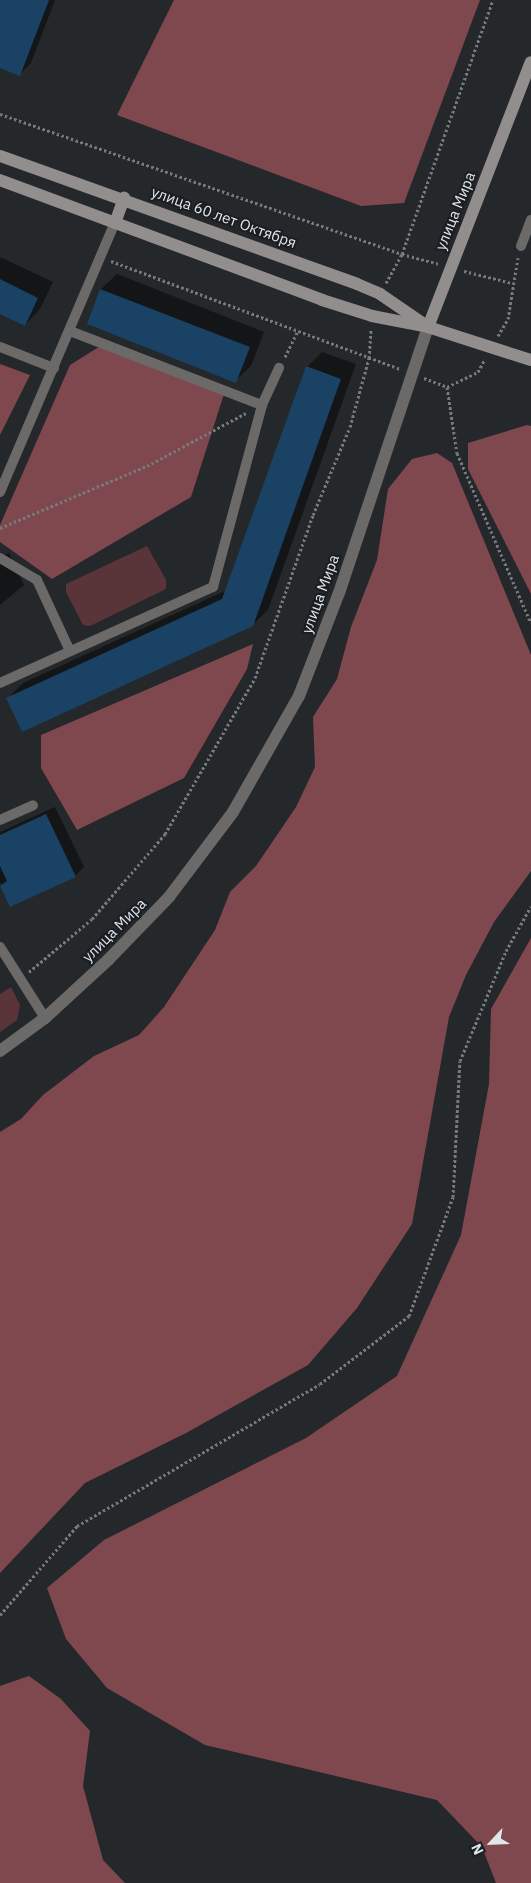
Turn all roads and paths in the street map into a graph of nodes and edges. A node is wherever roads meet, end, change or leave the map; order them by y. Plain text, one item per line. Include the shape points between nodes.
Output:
1 (493, 0) edge
2 (531, 62) edge
3 (0, 114) edge
4 (0, 156) edge
5 (0, 180) edge
6 (124, 198) junction
7 (531, 220) edge
8 (115, 223) junction
9 (521, 246) dead end
10 (402, 254) junction
11 (450, 267) junction
12 (512, 283) dead end
13 (380, 294) junction
14 (372, 316) junction
15 (428, 327) junction
16 (298, 330) dead end
17 (70, 332) junction
18 (0, 347) edge
19 (531, 360) edge
20 (54, 368) junction
21 (279, 368) joint
22 (447, 387) dead end
23 (262, 405) junction
24 (0, 492) edge
25 (0, 528) edge
26 (0, 558) edge
27 (531, 623) edge
28 (70, 651) junction
29 (0, 683) edge
30 (33, 805) dead end
31 (0, 820) edge
32 (531, 906) edge
33 (1, 953) edge
34 (20, 979) junction
35 (45, 1018) junction
36 (0, 1051) edge
37 (0, 1615) edge

1 - 10 path
2 - 11 main road, улица Мира
3 - 10 path
4 - 6 main road, улица 60 лет Октября
5 - 8 main road, улица 60 лет Октября
6 - 8 main road
6 - 13 main road, улица 60 лет Октября
7 - 9 lane
8 - 14 main road, улица 60 лет Октября
8 - 17 lane
10 - 11 path
10 - 13 path
11 - 12 path
11 - 15 main road, улица Мира
13 - 15 main road, улица 60 лет Октября
14 - 15 main road, улица 60 лет Октября
14 - 34 path via 369,358 350,428 313,515 255,678 165,834 92,919
15 - 19 main road, улица 60 лет Октября
15 - 35 street, улица Мира via 339,593 299,696 233,812 169,897
16 - 21 path
17 - 20 lane
17 - 23 lane
18 - 20 lane
20 - 24 lane
21 - 23 lane
22 - 27 path via 457,453
23 - 25 path via 148,466
23 - 28 lane via 213,587
26 - 28 lane via 37,580
28 - 29 lane
30 - 31 lane
32 - 37 path via 506,951 460,1062 453,1197 409,1316 320,1384 78,1526
33 - 34 lane
34 - 35 lane
35 - 36 street, улица Мира

